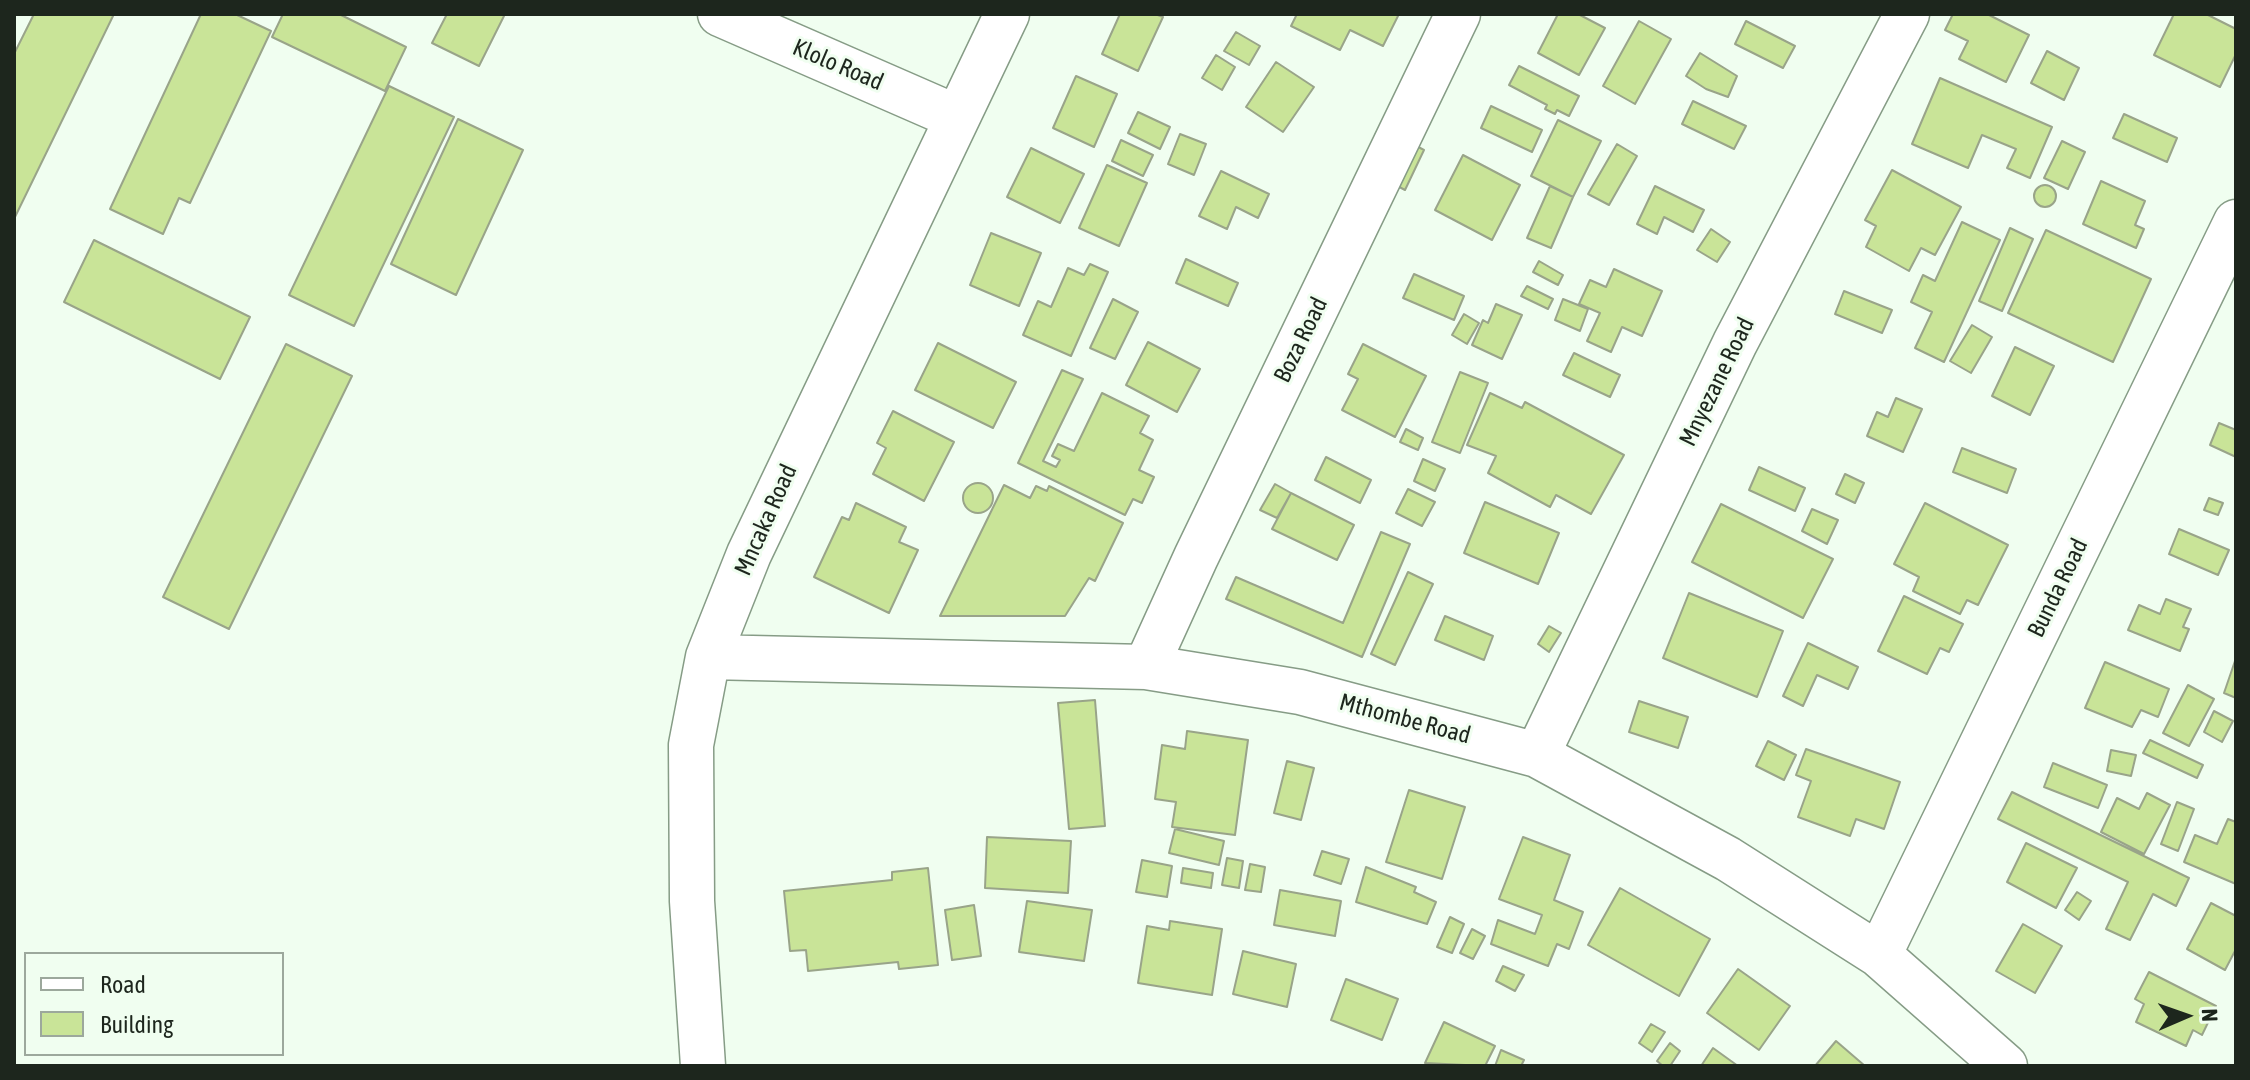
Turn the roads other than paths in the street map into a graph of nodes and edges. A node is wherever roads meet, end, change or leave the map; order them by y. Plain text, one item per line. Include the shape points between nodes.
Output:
1 (720, 14) edge
2 (1007, 14) edge
3 (1458, 14) edge
4 (1907, 14) edge
5 (956, 117) junction
6 (2236, 222) edge
7 (708, 657) junction
8 (1146, 667) junction
9 (1537, 755) junction
10 (1879, 955) junction
11 (703, 1066) edge
12 (2005, 1066) edge

1 - 5 street, Klolo Road
2 - 5 street, Mncaka Road
3 - 8 street, Boza Road
4 - 9 street, Mnyezane Road via 1735,343
5 - 7 street, Mncaka Road via 749,554
6 - 10 street, Bunda Road
7 - 8 street, Mthombe Road
7 - 11 street, Mncaka Road via 691,745 692,901
8 - 9 street, Mthombe Road via 1300,692
9 - 10 street, Mthombe Road via 1728,859
10 - 12 street, Mthombe Road

